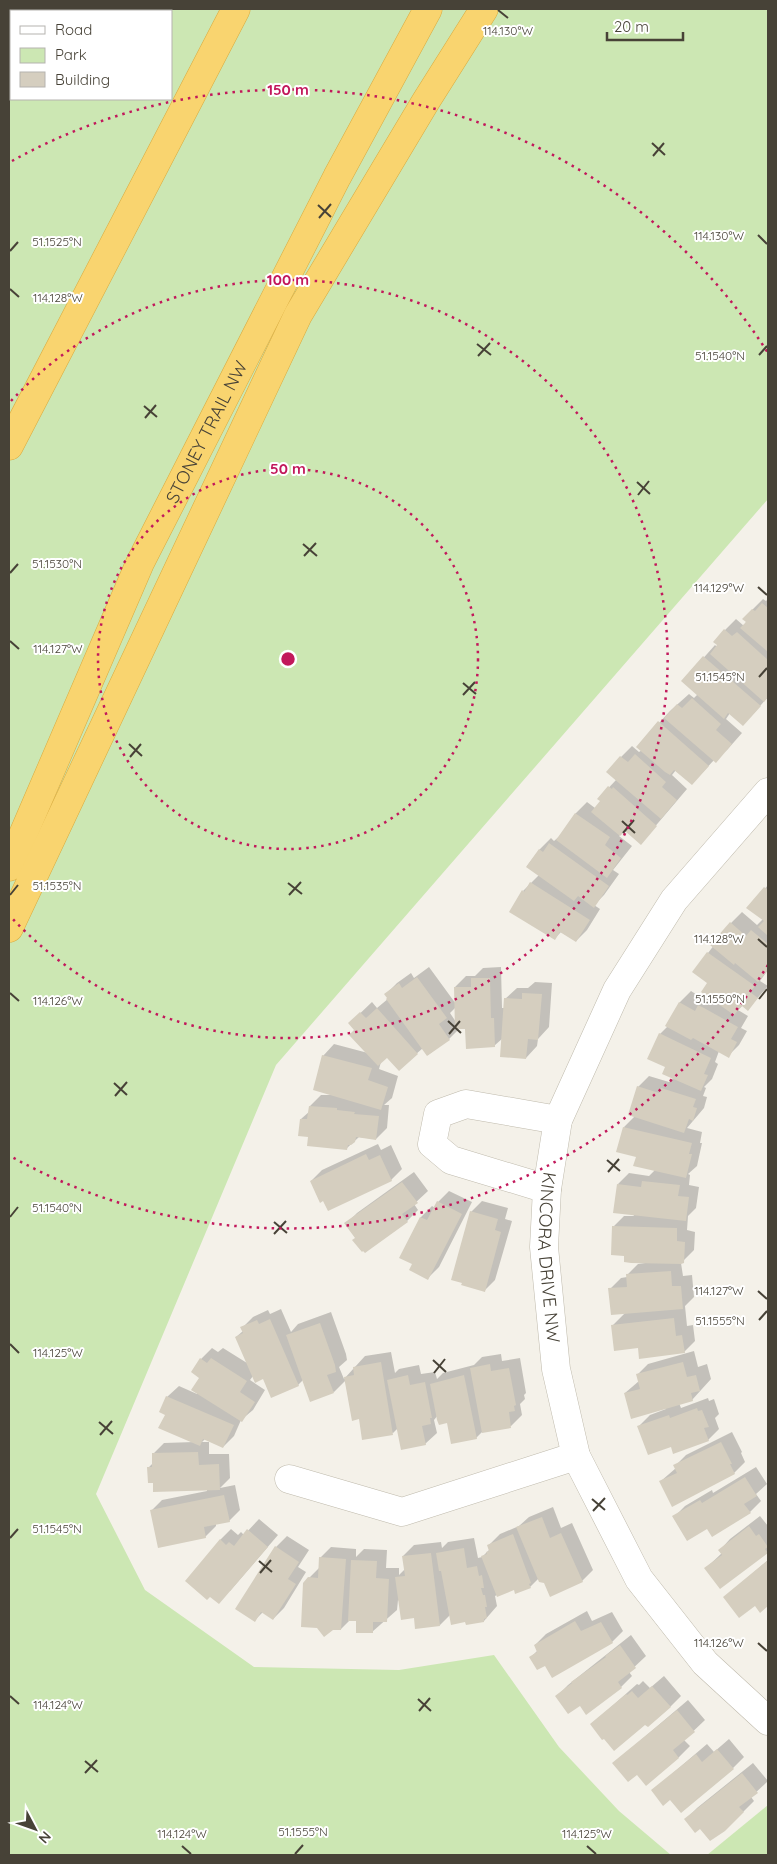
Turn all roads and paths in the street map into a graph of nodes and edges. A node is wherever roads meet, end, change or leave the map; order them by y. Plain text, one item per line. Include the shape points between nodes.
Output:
1 (236, 9) edge
2 (428, 9) edge
3 (484, 9) edge
4 (9, 446) edge
5 (768, 792) edge
6 (9, 867) edge
7 (9, 928) edge
8 (558, 1120) junction
9 (547, 1189) junction
10 (576, 1456) junction
11 (289, 1479) dead end
12 (768, 1721) edge

1 - 4 highway
2 - 6 highway, STONEY TRAIL NW via 337,177 140,564
3 - 7 highway via 298,315
5 - 8 street, KINCORA DRIVE NW via 674,900 617,990
8 - 9 street, KINCORA DRIVE NW
8 - 9 street via 466,1104 438,1114 432,1144 451,1160
9 - 10 street, KINCORA DRIVE NW via 544,1247 556,1369
10 - 11 street via 402,1512
10 - 12 street, KINCORA DRIVE NW via 639,1579 705,1663

